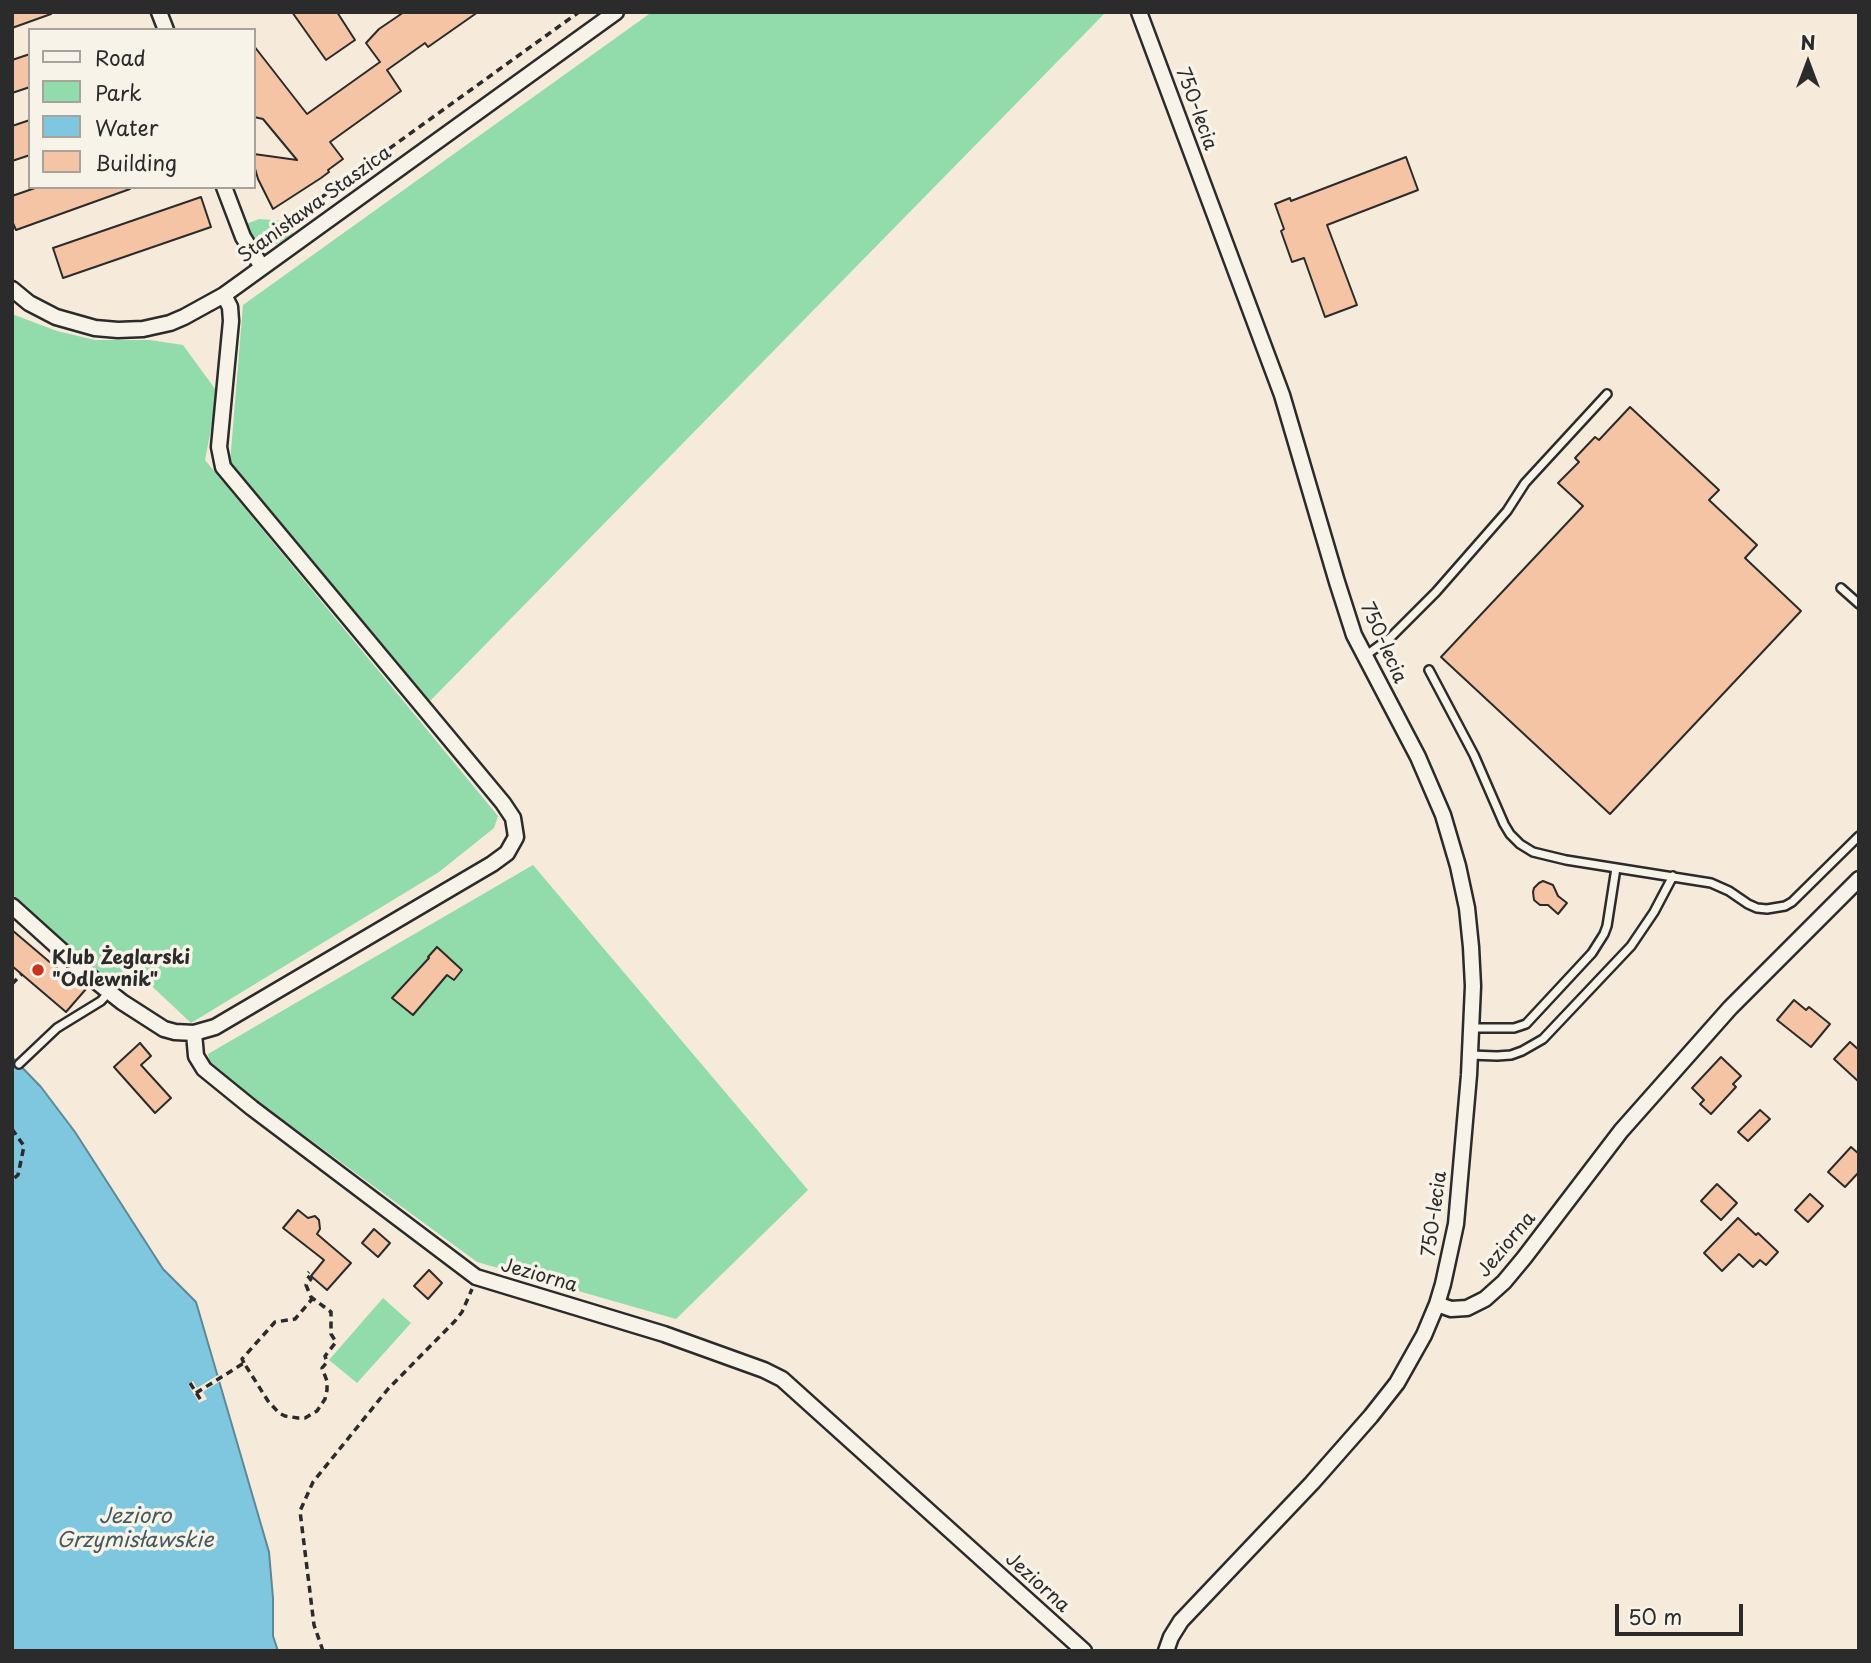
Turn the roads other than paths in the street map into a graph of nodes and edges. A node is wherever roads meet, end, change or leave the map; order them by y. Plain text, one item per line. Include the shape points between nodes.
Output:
1 (616, 12) edge
2 (1139, 12) edge
3 (225, 189) edge
4 (262, 267) junction
5 (12, 289) edge
6 (224, 295) junction
7 (1607, 394) dead end
8 (1841, 589) dead end
9 (1859, 604) edge
10 (1365, 657) junction
11 (1429, 670) dead end
12 (1859, 836) edge
13 (1616, 868) junction
14 (1674, 876) junction
15 (1859, 878) edge
16 (12, 905) edge
17 (109, 992) junction
18 (1472, 1028) junction
19 (194, 1033) junction
20 (1470, 1055) junction
21 (19, 1064) dead end
22 (1437, 1304) junction
23 (1084, 1651) edge
24 (1166, 1651) edge

1 - 4 street, Stanisława Staszica
2 - 10 street, 750-lecia via 1277,379 1343,603
3 - 4 street via 243,237
4 - 6 street, Stanisława Staszica
5 - 6 street, Stanisława Staszica via 56,317 118,330 170,323
6 - 19 street via 231,321 219,447 223,467 503,803 513,818 516,837 512,847 492,864 215,1027
7 - 10 lane via 1525,483 1507,511 1436,592 1391,638
8 - 9 lane
10 - 18 street, 750-lecia via 1437,797 1453,847 1470,928
11 - 13 lane via 1510,834 1533,852
12 - 14 lane via 1799,896 1777,908 1757,908 1720,886
13 - 14 lane
13 - 18 lane via 1604,934 1592,953 1525,1024
14 - 20 lane via 1631,946 1543,1039 1511,1055
15 - 22 street, Jeziorna via 1730,1008 1635,1114 1504,1282 1467,1308
16 - 17 street
17 - 19 street via 164,1029
17 - 21 lane via 57,1028
18 - 20 street, 750-lecia
19 - 23 street, Jeziorna via 204,1069 476,1277 664,1334 772,1373
20 - 22 street, 750-lecia via 1456,1224
22 - 24 street via 1416,1351 1385,1399 1181,1621

